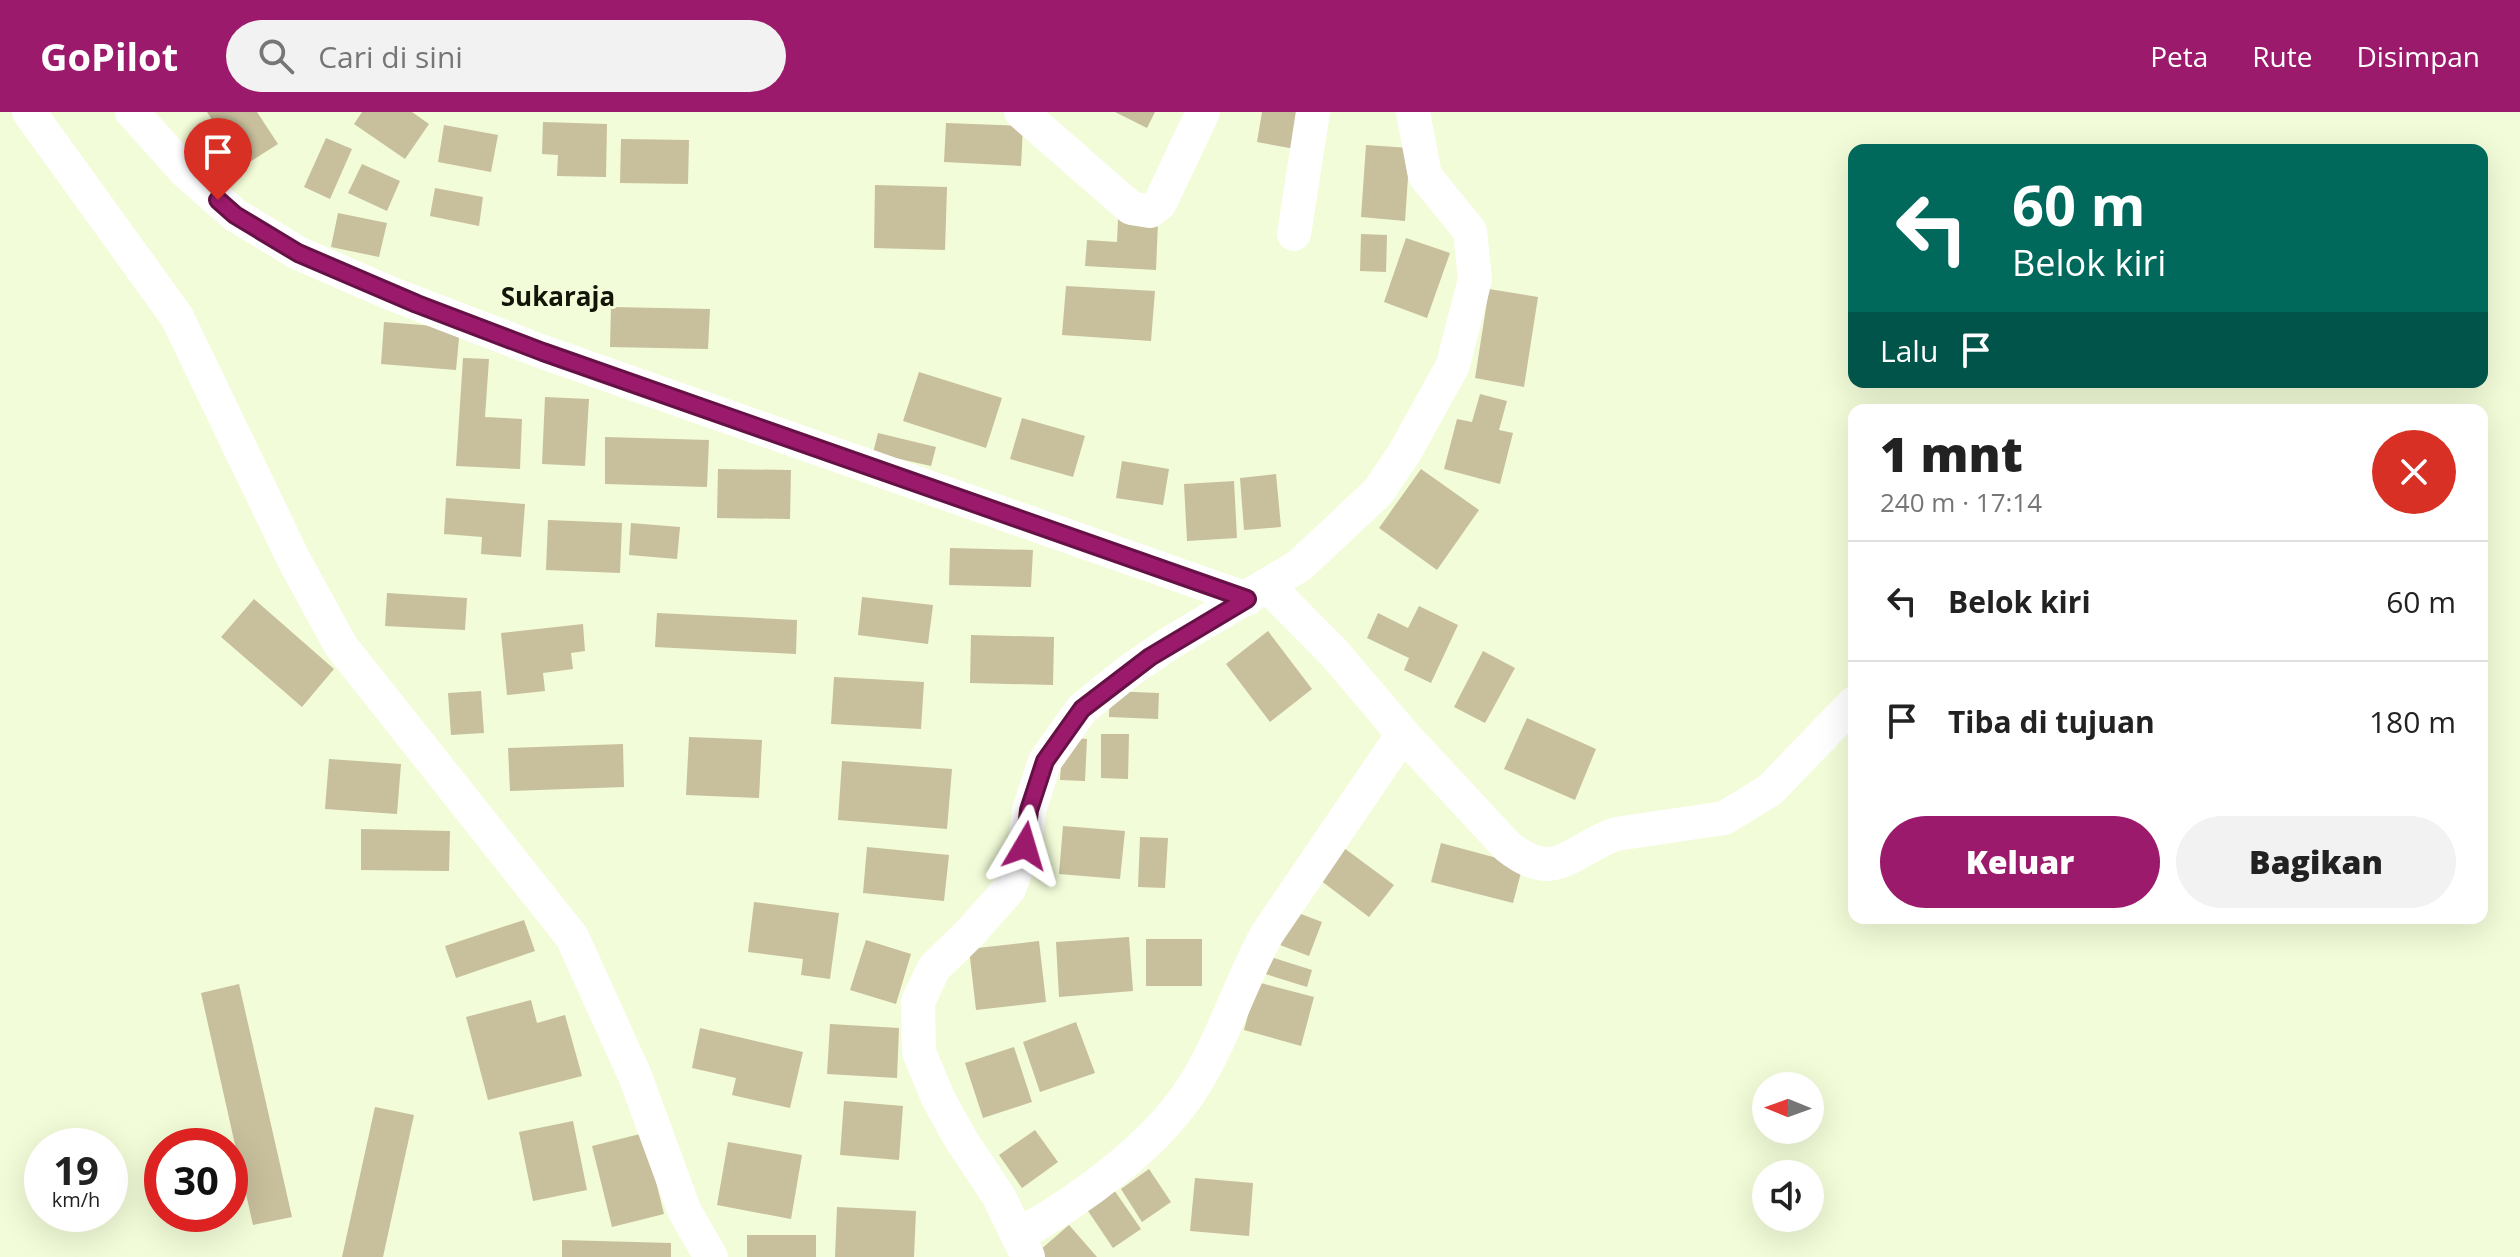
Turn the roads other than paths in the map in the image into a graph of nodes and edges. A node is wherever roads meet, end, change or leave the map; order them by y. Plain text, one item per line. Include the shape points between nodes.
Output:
1 (29, 112) edge
2 (132, 112) edge
3 (1021, 112) edge
4 (1203, 112) edge
5 (1313, 112) edge
6 (1413, 112) edge
7 (1294, 234) dead end
8 (1258, 593) junction
9 (1848, 709) edge
10 (1403, 734) junction
11 (1023, 1246) edge
12 (711, 1257) edge

1 - 12 street via 177,317 341,646 572,937 635,1076 685,1212
2 - 8 street via 185,171 235,215 311,259 392,294 543,352
3 - 4 street via 1131,208 1150,211 1160,203
5 - 7 street
6 - 8 street via 1425,176 1470,231 1475,279 1453,365 1378,492 1299,566
8 - 10 street via 1335,654
8 - 11 street via 1160,650 1082,709 1045,761 1009,889 934,968 918,1002 919,1052 938,1098
9 - 10 street via 1770,790 1724,818 1616,834 1555,865 1524,860 1507,846
10 - 11 street via 1267,934 1194,1087 1120,1166

